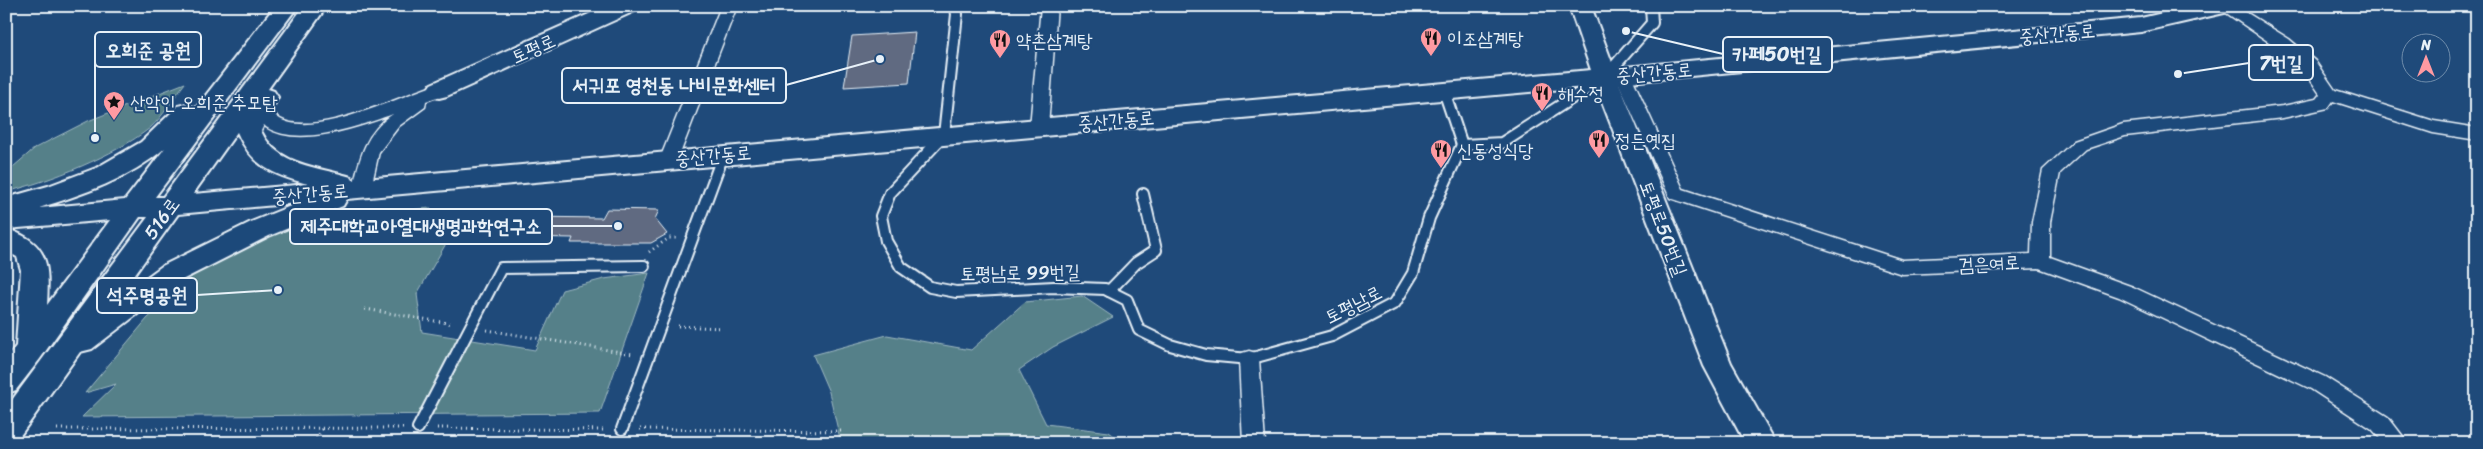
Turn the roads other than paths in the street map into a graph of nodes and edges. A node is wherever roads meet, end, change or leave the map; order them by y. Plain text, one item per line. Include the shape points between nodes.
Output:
1 (285, 6) edge
2 (316, 6) edge
3 (320, 6) edge
4 (627, 6) edge
5 (729, 6) edge
6 (955, 6) edge
7 (1049, 6) edge
8 (1580, 6) edge
9 (1651, 6) edge
10 (2224, 6) edge
11 (1614, 76) junction
12 (439, 90) junction
13 (1444, 91) junction
14 (2329, 94) junction
15 (261, 104) junction
16 (1039, 127) junction
17 (2477, 134) edge
18 (944, 135) junction
19 (1462, 145) junction
20 (723, 155) junction
21 (669, 159) junction
22 (362, 188) junction
23 (1143, 194) dead end
24 (169, 206) junction
25 (6, 207) edge
26 (132, 209) junction
27 (6, 220) edge
28 (6, 239) edge
29 (2040, 261) junction
30 (644, 266) road end
31 (1109, 291) junction
32 (30, 351) junction
33 (62, 357) junction
34 (1249, 360) junction
35 (6, 382) edge
36 (418, 428) road end
37 (622, 429) road end
38 (6, 431) edge
39 (1254, 443) edge
40 (1762, 443) edge
41 (2397, 443) edge

1 - 25 main road via 159,143 139,158 96,179
1 - 26 main road, 516로
2 - 24 main road, 516로
3 - 15 main road via 314,31
4 - 12 main road, 토평로
5 - 21 street
6 - 18 lane via 957,14
7 - 16 street
8 - 11 main road, 토평로50번길
9 - 11 lane via 1652,24
10 - 11 main road, 중산간동로 via 2141,25
10 - 14 street via 2287,43 2322,80
11 - 13 main road, 중산간동로
11 - 19 lane via 1502,143
11 - 29 street, 검은여로 via 1676,193 1902,267
11 - 40 main road, 토평로50번길 via 1718,366
12 - 15 street via 338,125 305,132 285,129 271,122
12 - 22 street via 387,129 370,151
13 - 16 main road, 중산간동로
13 - 19 lane
14 - 17 street via 2433,128
14 - 29 street via 2322,104 2283,112 2123,130 2080,145 2052,170 2041,222
15 - 22 main road via 249,130 257,150 269,160 295,171
16 - 18 main road, 중산간동로
18 - 20 main road, 중산간동로
18 - 31 lane, 토평남로 99번길 via 890,193 881,216 886,241 901,267 930,287 956,292 1054,287
19 - 34 lane, 토평남로 via 1429,218 1413,273 1395,303 1332,336
20 - 21 main road, 중산간동로
20 - 37 lane
21 - 22 main road, 중산간동로
22 - 24 main road, 중산간동로
22 - 33 main road via 260,229 172,273
23 - 31 lane via 1156,250 1136,263
24 - 26 main road, 중산간동로
24 - 33 main road, 516로
26 - 27 main road, 중산간동로
26 - 32 main road, 516로
28 - 32 main road via 28,251 35,270
29 - 41 street, 검은여로 via 2126,292 2318,383 2380,423
30 - 36 lane via 500,268
31 - 34 lane via 1127,300 1139,330 1170,345 1206,355
32 - 35 main road, 516로
33 - 38 main road, 516로
34 - 39 street

